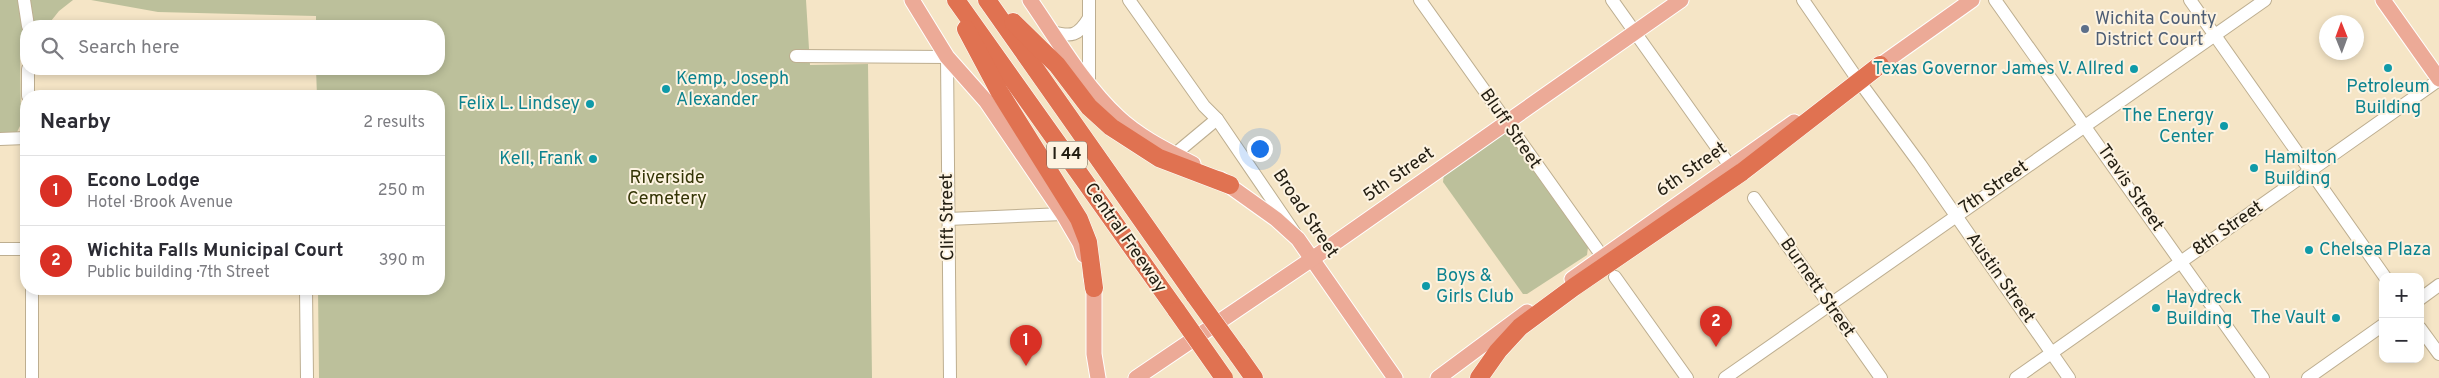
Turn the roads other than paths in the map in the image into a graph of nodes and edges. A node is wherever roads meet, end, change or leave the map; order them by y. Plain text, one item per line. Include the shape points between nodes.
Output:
1 (24, 0) edge
2 (912, 0) edge
3 (951, 0) edge
4 (956, 0) edge
5 (988, 0) edge
6 (1030, 0) edge
7 (1089, 0) edge
8 (1129, 0) edge
9 (1420, 0) edge
10 (1612, 0) edge
11 (1681, 0) edge
12 (1803, 0) edge
13 (1972, 0) edge
14 (1995, 0) edge
15 (2190, 0) edge
16 (2265, 0) edge
17 (2383, 0) edge
18 (1089, 18) junction
19 (27, 20) edge
20 (1052, 32) junction
21 (1635, 33) junction
22 (2214, 34) junction
23 (796, 56) dead end
24 (947, 57) junction
25 (1880, 65) joint
26 (28, 75) edge
27 (2439, 79) edge
28 (1859, 81) junction
29 (1089, 84) junction
30 (28, 90) edge
31 (1217, 119) junction
32 (1506, 123) junction
33 (2085, 124) junction
34 (20, 138) edge
35 (0, 139) edge
36 (1174, 154) junction
37 (1730, 166) junction
38 (2311, 170) junction
39 (1230, 185) junction
40 (1754, 198) dead end
41 (1063, 214) junction
42 (1956, 215) junction
43 (948, 219) junction
44 (1298, 238) junction
45 (0, 249) edge
46 (20, 249) edge
47 (1602, 256) junction
48 (1312, 259) junction
49 (2181, 262) junction
50 (2381, 273) edge
51 (1615, 277) dead end
52 (2439, 285) edge
53 (1094, 288) junction
54 (32, 295) edge
55 (306, 295) edge
56 (2424, 296) edge
57 (1830, 305) junction
58 (2379, 328) edge
59 (2424, 333) edge
60 (2052, 353) junction
61 (1094, 354) junction
62 (2439, 354) edge
63 (32, 378) edge
64 (307, 378) edge
65 (950, 378) edge
66 (1093, 378) edge
67 (1098, 378) edge
68 (1136, 378) edge
69 (1224, 378) edge
70 (1254, 378) edge
71 (1395, 378) edge
72 (1438, 378) edge
73 (1479, 378) edge
74 (1687, 378) edge
75 (1725, 378) edge
76 (1881, 378) edge
77 (2016, 378) edge
78 (2069, 378) edge
79 (2263, 378) edge
80 (2308, 378) edge

1 - 19 street
2 - 24 main road, Central Freeway
3 - 53 highway via 999,91 1079,219 1088,242
4 - 69 highway, Central Freeway / I 44, bridge
5 - 39 highway via 1057,65 1089,107 1112,128 1159,158
5 - 70 highway, Central Freeway / I 44, bridge
6 - 20 main road
7 - 18 street
8 - 31 street, Broad Street via 1204,106
9 - 32 street, Bluff Street
10 - 21 street
11 - 21 main road, 5th Street
12 - 28 street, Austin Street
13 - 25 main road
14 - 33 street, Travis Street
15 - 22 street
16 - 22 street, 7th Street
17 - 27 main road
18 - 20 street via 1082,30 1071,35
18 - 29 street
20 - 29 main road
21 - 32 main road, 5th Street
21 - 37 street
22 - 33 street, 7th Street
22 - 38 street
23 - 24 street
24 - 41 main road, Central Freeway via 986,101
24 - 43 street, Clift Street
25 - 28 highway
26 - 30 street
27 - 38 street, 8th Street
28 - 37 main road, 6th Street
28 - 42 street, Austin Street
28 - 73 highway via 1742,172 1520,327
29 - 36 main road via 1119,119
31 - 36 street
31 - 44 street, Broad Street
32 - 47 street, Bluff Street
32 - 48 main road, 5th Street
33 - 42 street, 7th Street
33 - 49 street, Travis Street
34 - 35 street
36 - 39 main road
37 - 47 main road, 6th Street
38 - 49 street, 8th Street
38 - 50 street
39 - 44 main road
40 - 57 street, Burnett Street
41 - 43 street
41 - 53 main road, Central Freeway via 1080,243
42 - 57 street, 7th Street
42 - 60 street, Austin Street
43 - 65 street, Clift Street
44 - 48 main road, Broad Street
45 - 46 street
47 - 72 main road, 6th Street
48 - 68 main road, 5th Street
48 - 71 main road, Broad Street
49 - 60 street, 8th Street
49 - 79 street, Travis Street
51 - 74 street
52 - 56 street
53 - 61 main road, Central Freeway
54 - 63 street
55 - 64 street
57 - 75 street, 7th Street
57 - 76 street, Burnett Street
58 - 80 street
59 - 62 street
60 - 77 street, 8th Street
60 - 78 street, Austin Street
61 - 66 main road
61 - 67 main road

